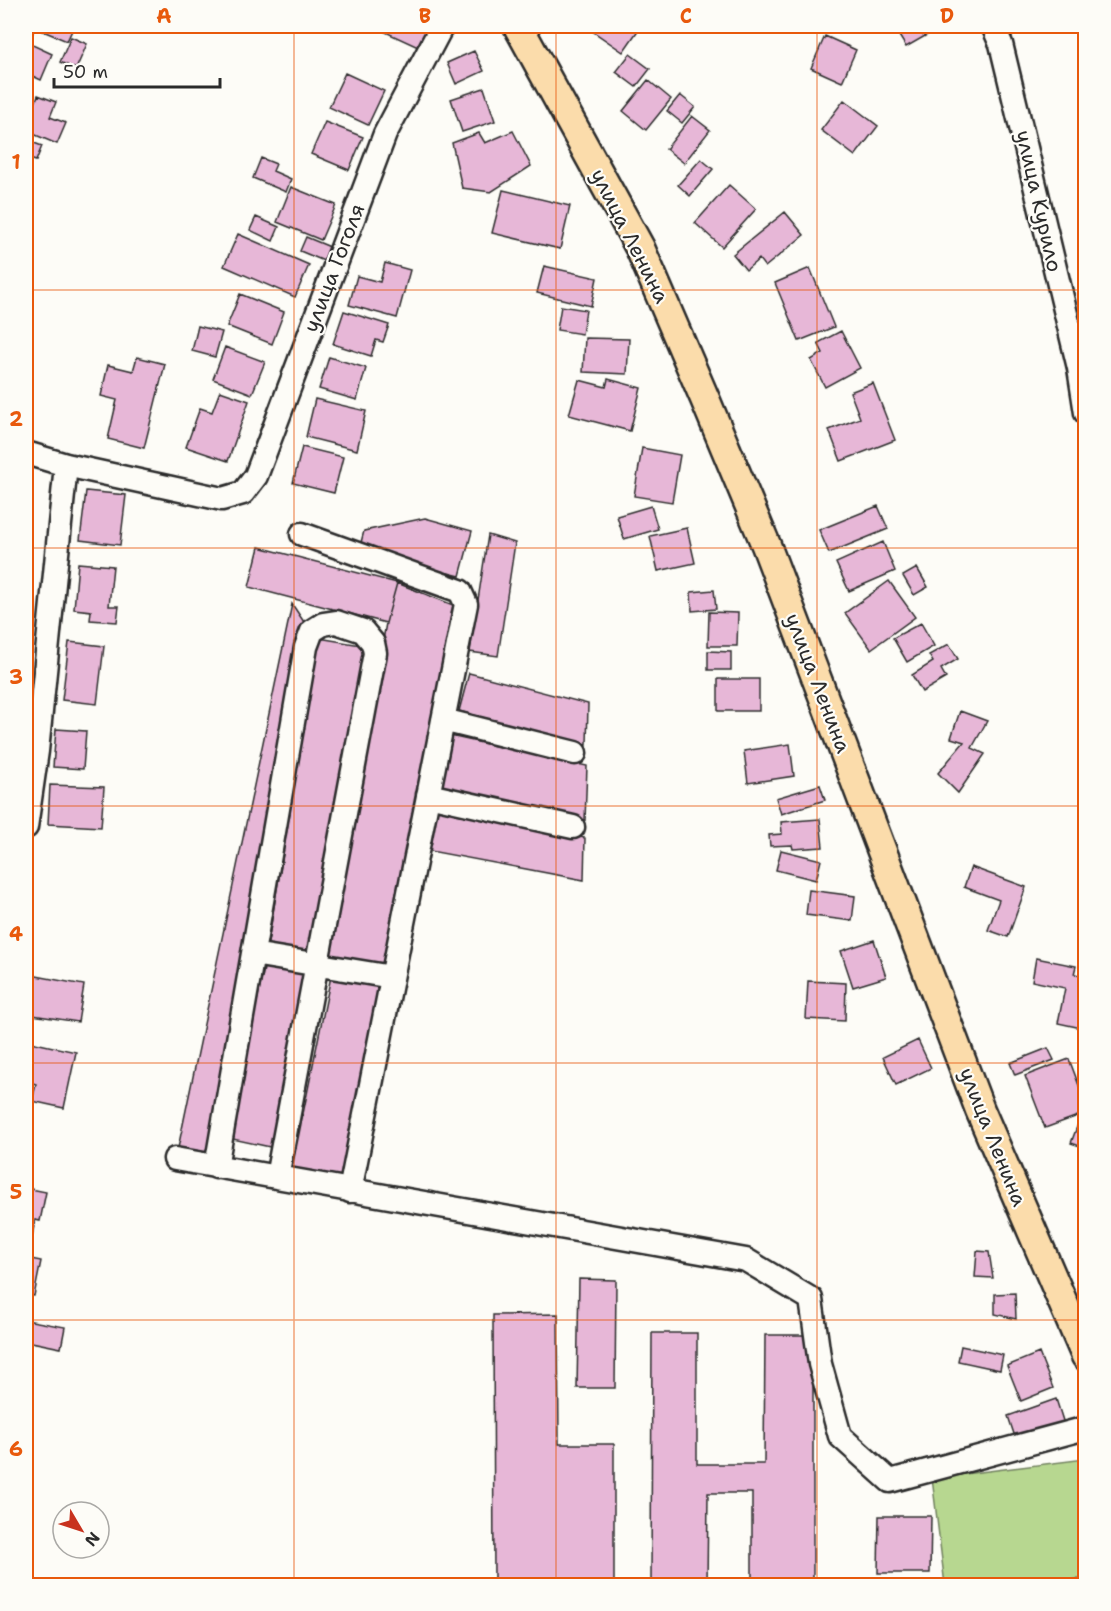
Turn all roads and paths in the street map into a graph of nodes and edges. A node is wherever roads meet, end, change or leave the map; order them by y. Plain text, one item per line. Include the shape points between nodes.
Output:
1 (442, 26) edge
2 (518, 26) edge
3 (993, 26) edge
4 (1086, 413) edge
5 (26, 453) edge
6 (66, 465) junction
7 (302, 534) dead end
8 (443, 720) junction
9 (574, 753) dead end
10 (428, 795) junction
11 (573, 826) dead end
12 (26, 827) edge
13 (253, 954) junction
14 (317, 965) junction
15 (392, 977) junction
16 (176, 1159) dead end
17 (216, 1167) junction
18 (277, 1178) junction
19 (350, 1191) junction
20 (1086, 1356) edge
21 (1086, 1428) edge

1 - 6 street, улица Гоголя via 385,134 256,476 243,493 222,499
2 - 20 main road, улица Ленина via 640,248 705,399 766,545 980,1110
3 - 4 street, улица Курило via 1001,44 1034,179
5 - 6 street
6 - 12 street
7 - 8 street via 460,591 466,604
8 - 9 street
8 - 10 street
10 - 11 street
10 - 15 street
13 - 14 street
13 - 14 street via 306,647 312,631 336,622 363,631 375,654
13 - 17 street
14 - 15 street
14 - 18 street
15 - 19 street
16 - 17 street
17 - 18 street
18 - 19 street
19 - 21 street via 746,1260 811,1299 820,1364 840,1436 890,1481

